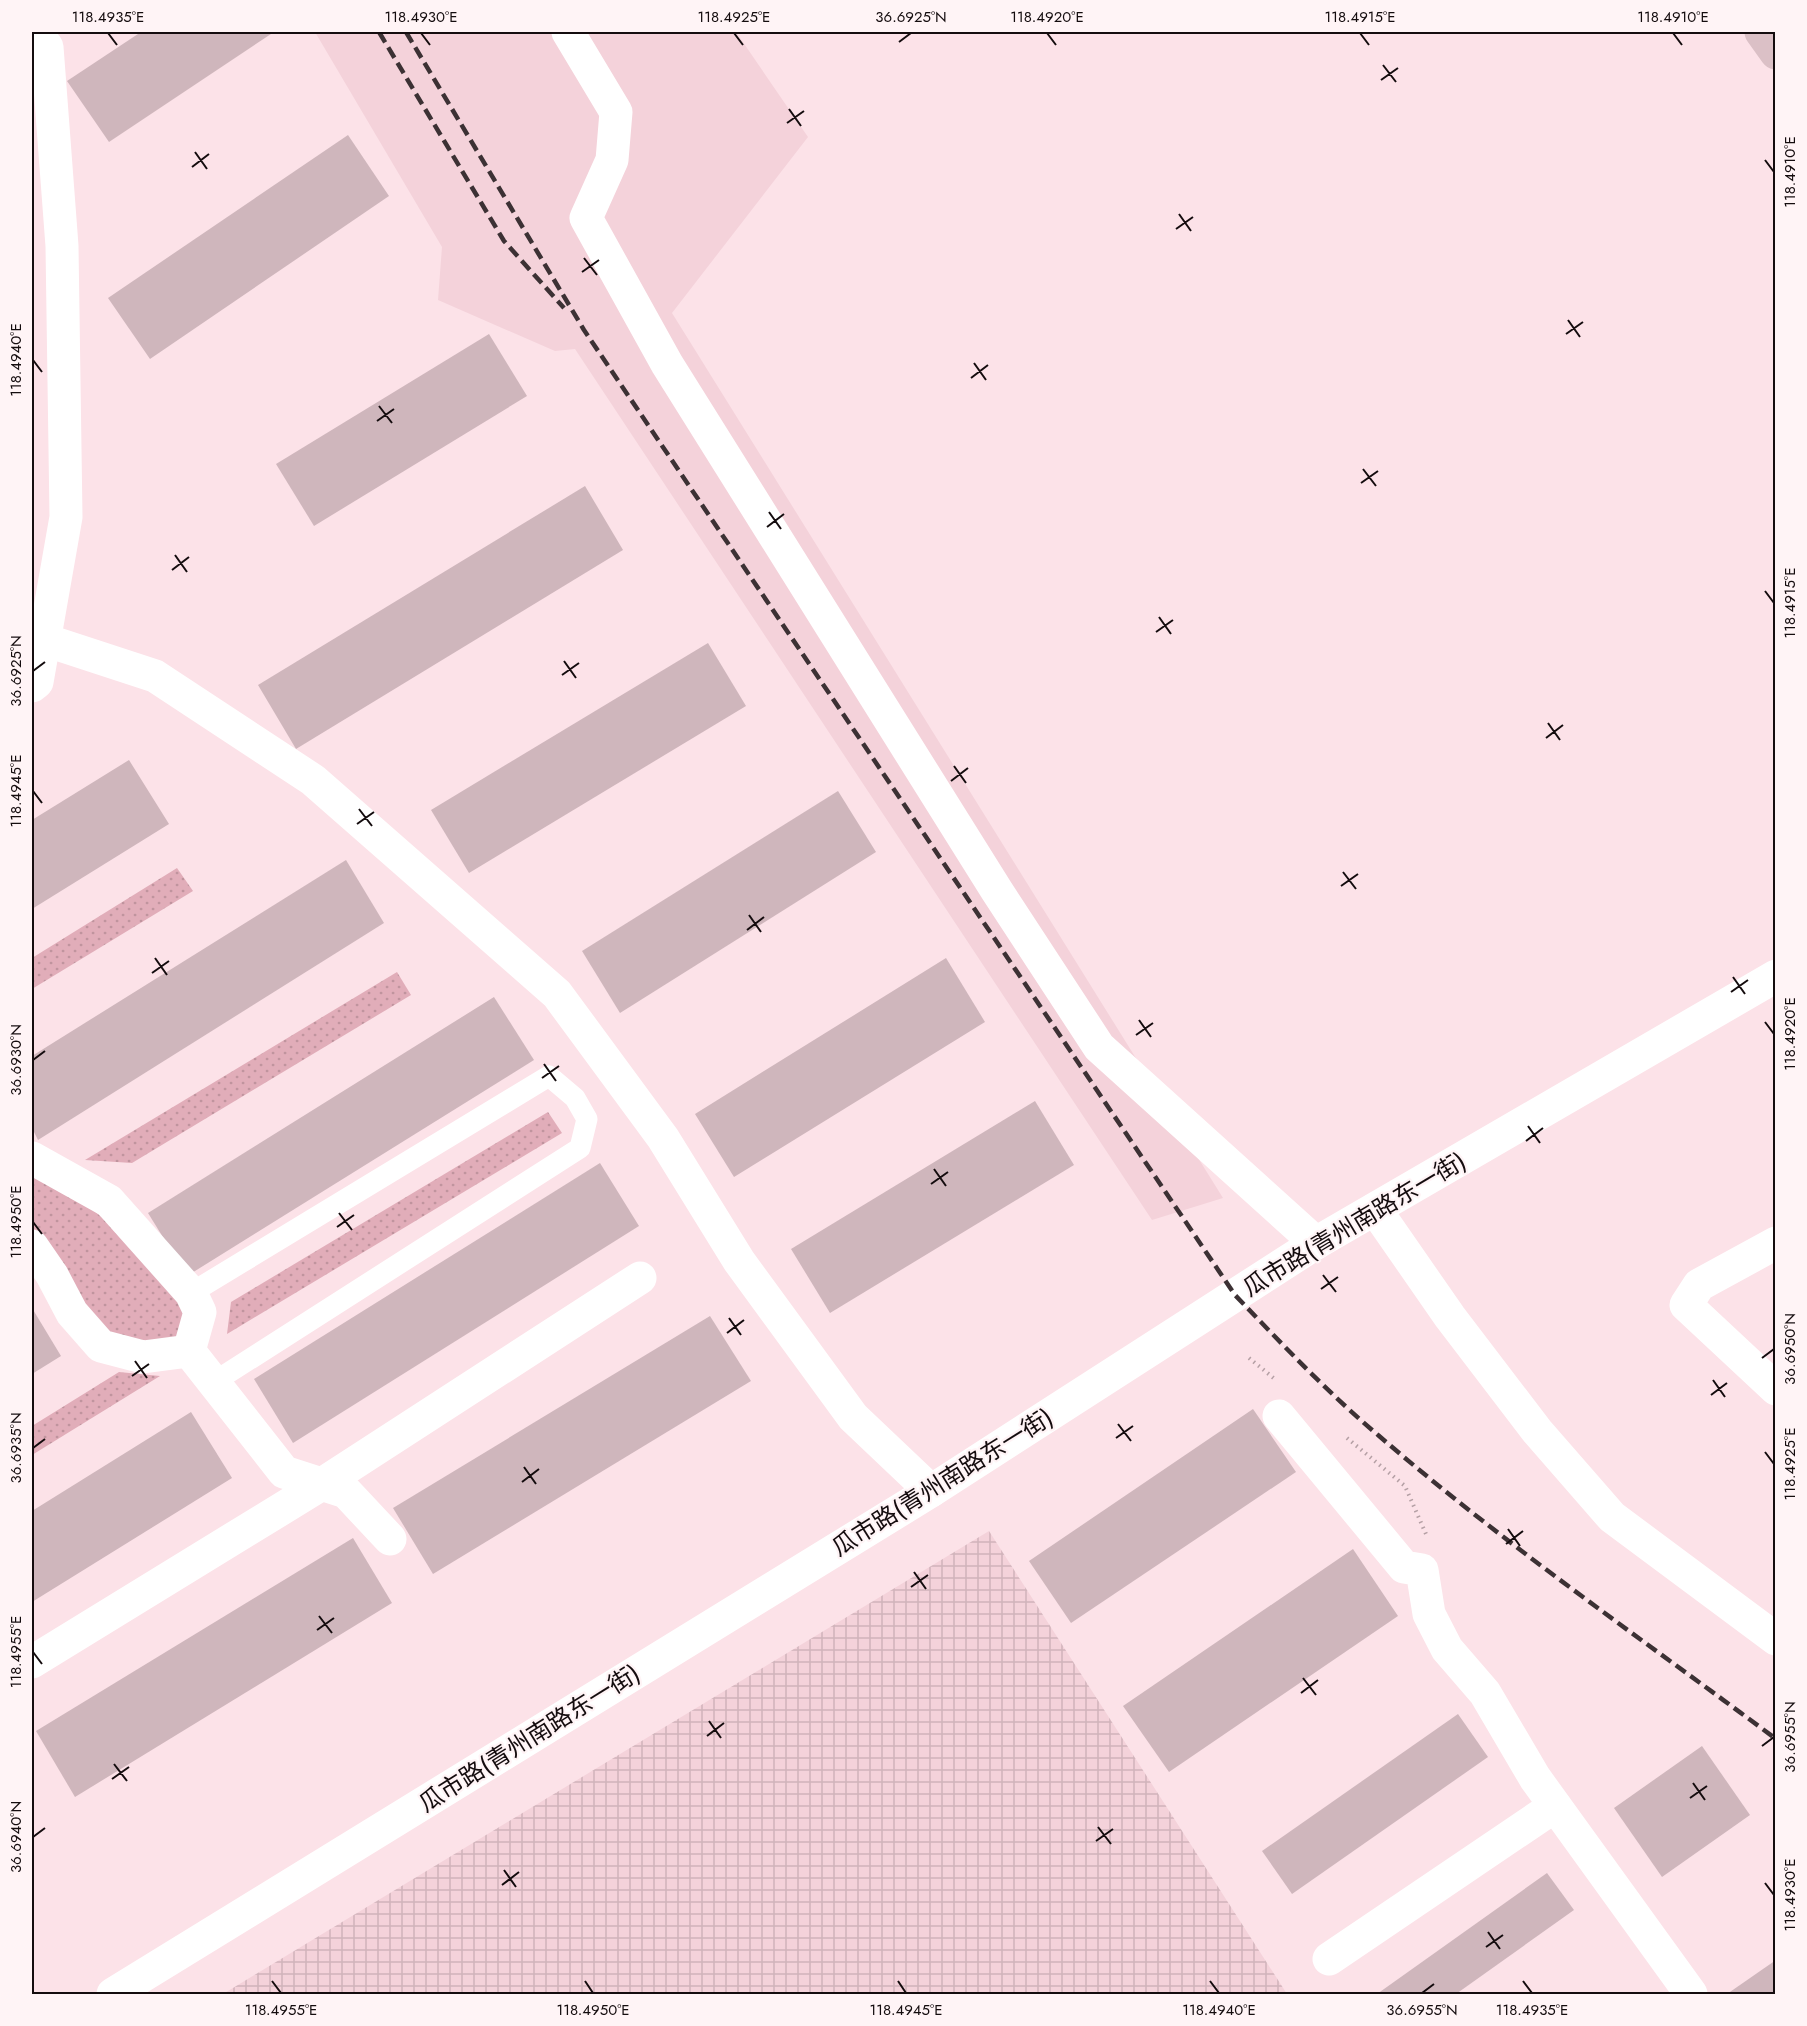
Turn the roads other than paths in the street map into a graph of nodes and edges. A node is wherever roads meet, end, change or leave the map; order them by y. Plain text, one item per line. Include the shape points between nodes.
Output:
1 (36, 32) edge
2 (568, 32) edge
3 (1761, 32) edge
4 (1776, 53) edge
5 (45, 640) junction
6 (32, 686) edge
7 (1776, 976) edge
8 (32, 1158) edge
9 (1375, 1209) junction
10 (1316, 1243) junction
11 (1776, 1243) edge
12 (32, 1246) edge
13 (640, 1278) dead end
14 (191, 1293) junction
15 (189, 1351) junction
16 (213, 1382) junction
17 (1776, 1389) edge
18 (1279, 1416) dead end
19 (322, 1484) junction
20 (931, 1491) junction
21 (390, 1539) dead end
22 (1776, 1639) edge
23 (32, 1662) edge
24 (1555, 1806) junction
25 (1329, 1959) dead end
26 (112, 1995) edge
27 (1691, 1995) edge

1 - 5 street via 46,47 62,246 66,517
2 - 10 street via 616,112 612,160 586,218 667,364 1099,1047
3 - 4 main road
5 - 6 street via 38,682
5 - 20 street via 155,676 313,780 557,994 663,1138 740,1261 853,1417
7 - 9 street, 瓜市路(青州南路东一街)
8 - 14 street via 109,1201
9 - 10 street, 瓜市路(青州南路东一街)
9 - 22 street via 1450,1317 1537,1431 1612,1517
10 - 20 street, 瓜市路(青州南路东一街)
11 - 17 street via 1699,1285 1686,1305
12 - 15 street via 72,1313 101,1346 143,1357
13 - 19 street
14 - 15 street via 200,1312
14 - 16 lane via 549,1076 575,1098 587,1119 580,1148
15 - 16 street
16 - 19 street via 284,1472
18 - 24 street via 1404,1567 1422,1570 1430,1614 1448,1649 1485,1693
19 - 21 street via 346,1492
19 - 23 street
20 - 26 street, 瓜市路(青州南路东一街)
24 - 25 street
24 - 27 street

